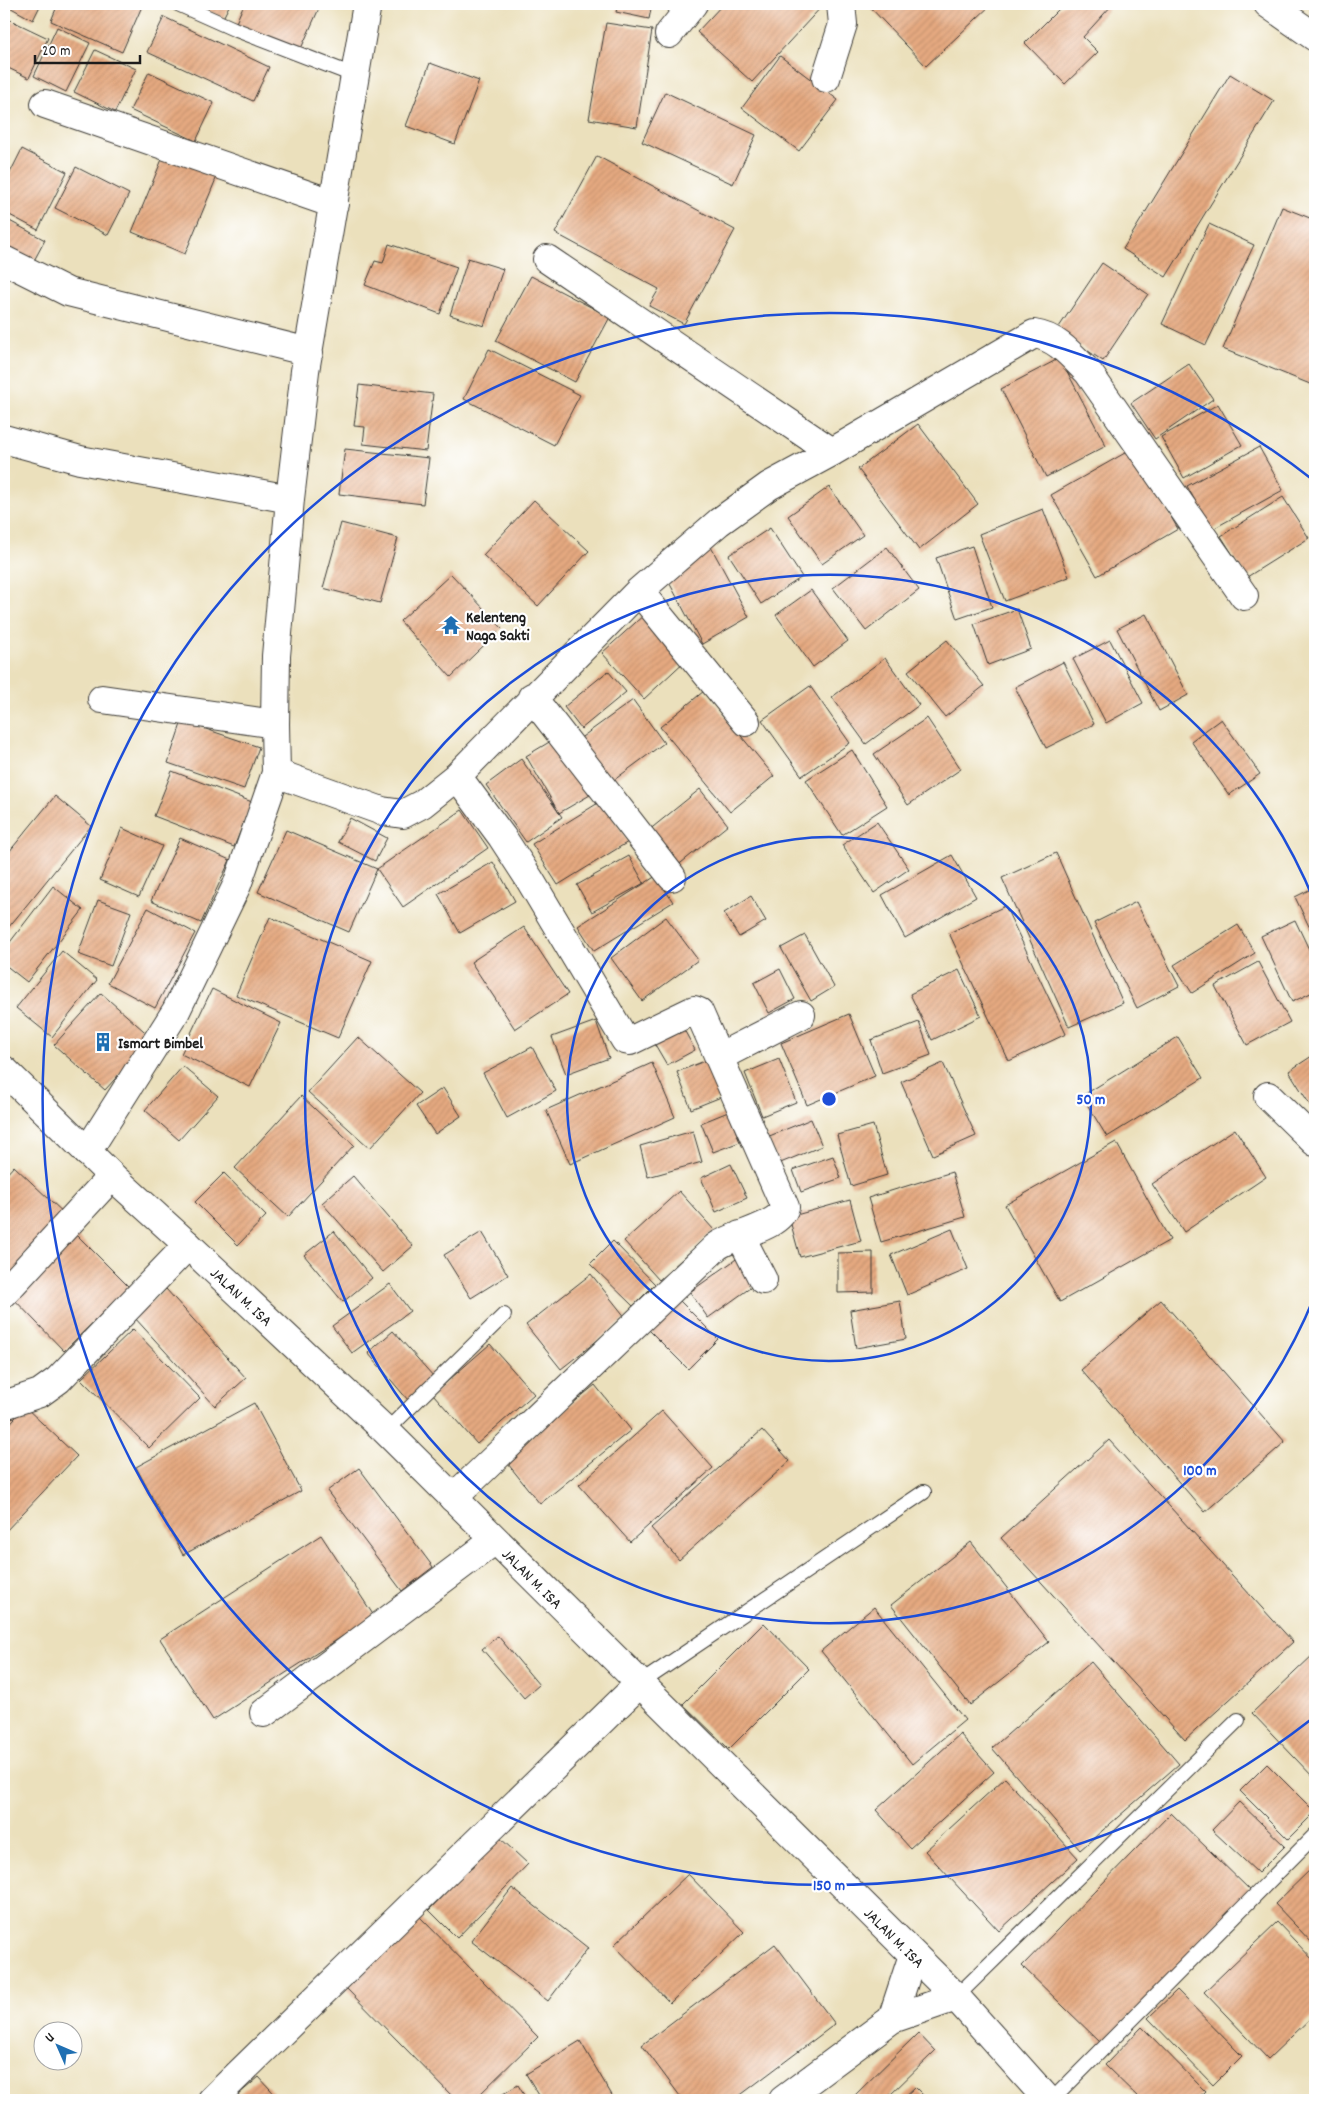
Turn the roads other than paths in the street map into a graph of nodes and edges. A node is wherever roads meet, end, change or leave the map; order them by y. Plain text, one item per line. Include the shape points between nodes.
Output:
1 (178, 4) edge
2 (367, 4) edge
3 (693, 4) edge
4 (841, 4) edge
5 (1268, 4) edge
6 (669, 34) dead end
7 (1315, 37) edge
8 (356, 76) junction
9 (826, 78) dead end
10 (45, 104) dead end
11 (334, 204) junction
12 (547, 259) dead end
13 (4, 260) edge
14 (308, 352) junction
15 (4, 439) edge
16 (832, 452) junction
17 (290, 499) junction
18 (638, 591) junction
19 (1244, 596) dead end
20 (532, 697) junction
21 (102, 699) dead end
22 (746, 722) dead end
23 (275, 724) junction
24 (276, 773) junction
25 (457, 776) junction
26 (672, 876) dead end
27 (801, 1015) dead end
28 (720, 1057) junction
29 (4, 1070) edge
30 (1268, 1096) dead end
31 (1315, 1142) edge
32 (87, 1152) junction
33 (112, 1176) junction
34 (740, 1235) junction
35 (188, 1245) junction
36 (763, 1280) dead end
37 (4, 1293) edge
38 (504, 1315) dead end
39 (4, 1405) edge
40 (386, 1431) junction
41 (924, 1492) dead end
42 (453, 1498) junction
43 (495, 1540) junction
44 (639, 1684) junction
45 (264, 1713) dead end
46 (1238, 1720) dead end
47 (1315, 1835) edge
48 (913, 1954) junction
49 (956, 1997) junction
50 (892, 2019) junction
51 (212, 2100) edge
52 (783, 2100) edge
53 (1048, 2100) edge
54 (1052, 2100) edge

1 - 8 lane
2 - 8 street
3 - 6 street
4 - 9 street via 843,24
5 - 7 street
8 - 11 street
10 - 11 street
11 - 14 street
12 - 16 street
13 - 14 street via 68,292
14 - 17 street
15 - 17 street via 80,460
16 - 18 street via 769,486 719,522
16 - 19 street via 1034,334 1046,335 1088,372
17 - 23 street via 276,656
18 - 20 street
18 - 22 street
20 - 25 street
20 - 26 street
21 - 23 street
23 - 24 street
24 - 25 street via 382,811 403,814 422,804
24 - 32 street via 237,885 176,1011
25 - 28 street via 535,888 622,1037 630,1041 697,1010
27 - 28 street
28 - 34 street via 785,1207 778,1219
29 - 32 street, JALAN M. ISA
30 - 31 street
32 - 33 street, JALAN M. ISA
33 - 35 street, JALAN M. ISA
33 - 37 street
34 - 36 street
34 - 42 street via 716,1246
35 - 39 street via 58,1380 40,1393
35 - 40 street, JALAN M. ISA
38 - 40 lane
40 - 42 street, JALAN M. ISA
41 - 44 lane
42 - 43 street, JALAN M. ISA
43 - 44 street, JALAN M. ISA
43 - 45 street
44 - 48 street, JALAN M. ISA
44 - 51 street
46 - 49 lane
47 - 54 lane
48 - 49 street, JALAN M. ISA
48 - 50 street
49 - 50 street
49 - 53 street, JALAN M. ISA
50 - 52 street

